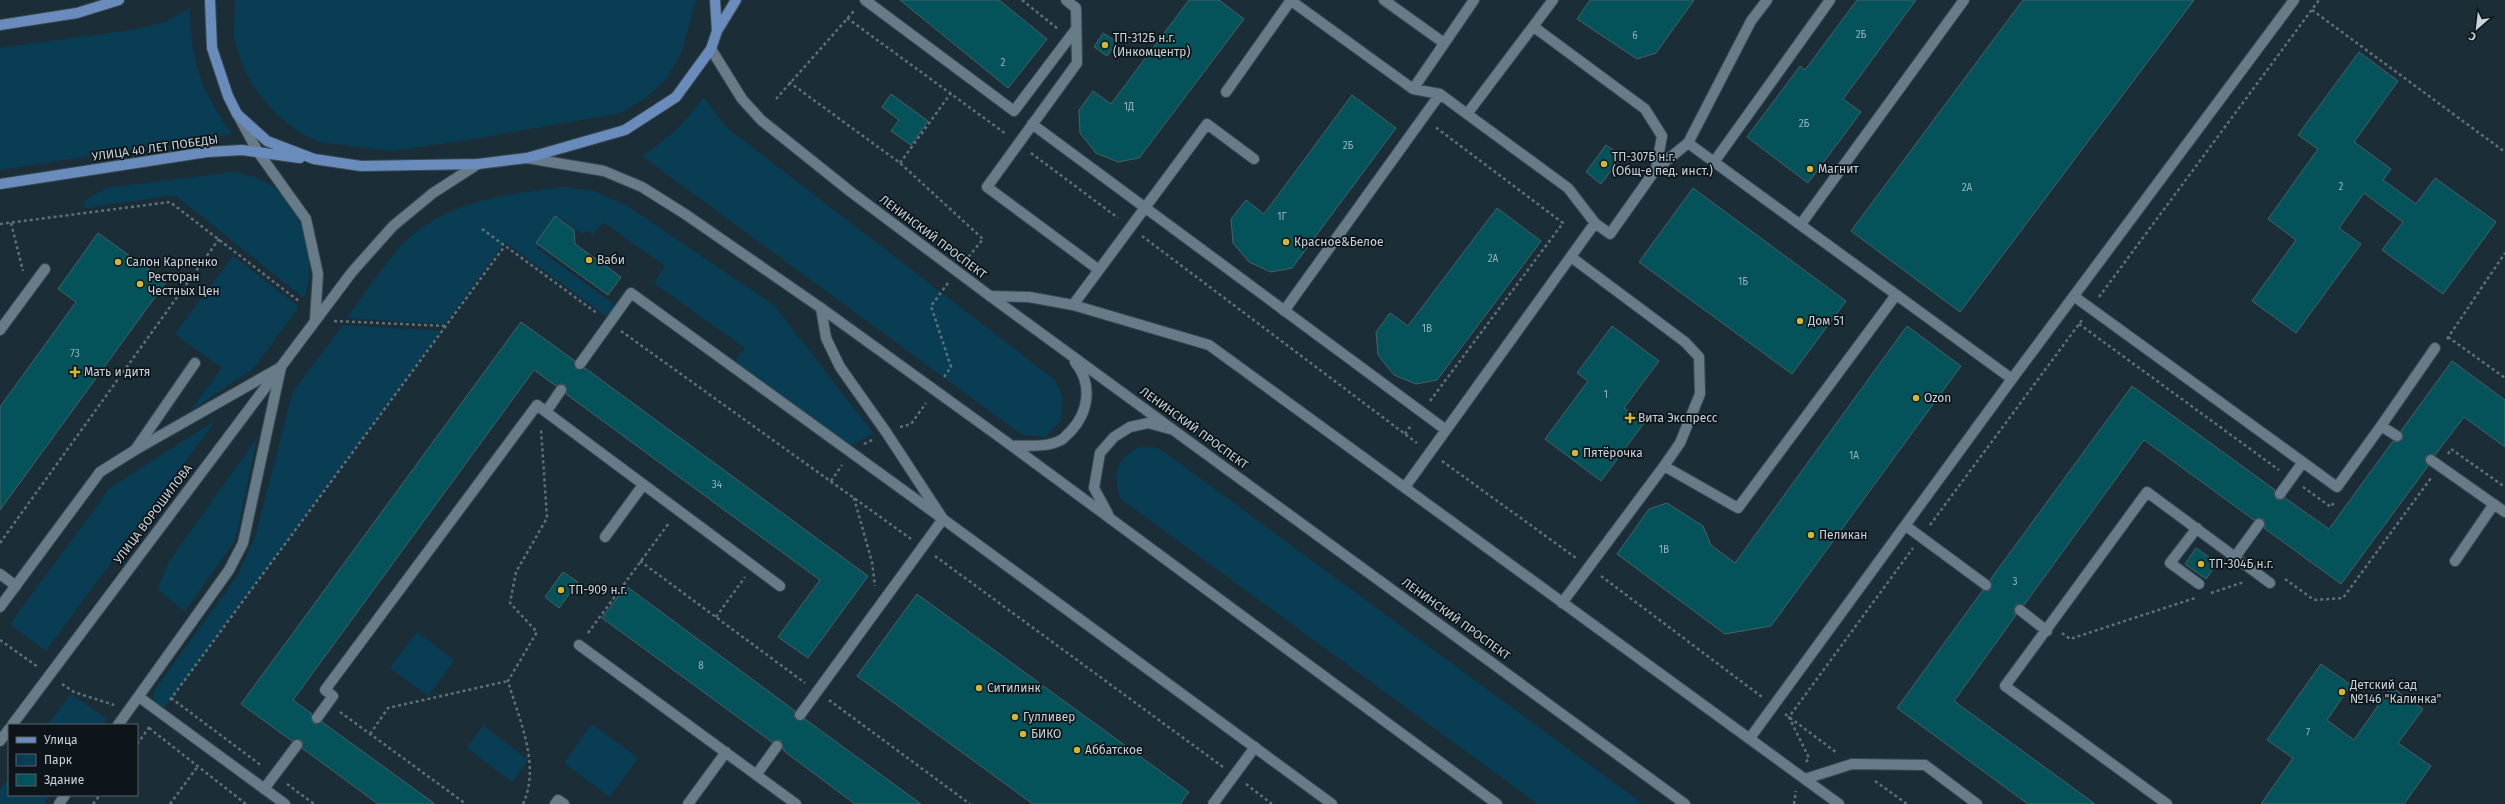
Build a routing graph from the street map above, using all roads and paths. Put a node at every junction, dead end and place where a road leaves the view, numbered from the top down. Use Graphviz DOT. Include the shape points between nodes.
graph roads {
  1 [pos="119,0"];
  2 [pos="210,0"];
  3 [pos="715,0"];
  4 [pos="736,0"];
  5 [pos="865,0"];
  6 [pos="1022,0"];
  7 [pos="1066,0"];
  8 [pos="1291,0"];
  9 [pos="1384,0"];
  10 [pos="1474,0"];
  11 [pos="1553,0"];
  12 [pos="1767,0"];
  13 [pos="1830,0"];
  14 [pos="1964,0"];
  15 [pos="2294,0"];
  16 [pos="2319,0"];
  17 [pos="2311,3"];
  18 [pos="2315,6"];
  19 [pos="2312,10"];
  20 [pos="0,25"];
  21 [pos="1534,27"];
  22 [pos="1076,29"];
  23 [pos="717,31"];
  24 [pos="1061,31"];
  25 [pos="1444,43"];
  26 [pos="711,49"];
  27 [pos="789,82"];
  28 [pos="1414,89"];
  29 [pos="1226,92"];
  30 [pos="951,93"];
  31 [pos="1440,94"];
  32 [pos="776,99"];
  33 [pos="1004,103"];
  34 [pos="237,114"];
  35 [pos="1467,114"];
  36 [pos="1423,117"];
  37 [pos="989,121"];
  38 [pos="1032,124"];
  39 [pos="1018,143"];
  40 [pos="1688,144"];
  41 [pos="258,152"];
  42 [pos="2505,152"];
  43 [pos="527,158"];
  44 [pos="314,159"];
  45 [pos="1254,159"];
  46 [pos="1714,162"];
  47 [pos="900,163"];
  48 [pos="478,164"];
  49 [pos="1656,169"];
  50 [pos="0,184"];
  51 [pos="1145,208"];
  52 [pos="11,223"];
  53 [pos="1596,223"];
  54 [pos="0,224"];
  55 [pos="1801,224"];
  56 [pos="1131,228"];
  57 [pos="482,229"];
  58 [pos="219,239"];
  59 [pos="504,247"];
  60 [pos="1571,257"];
  61 [pos="45,269"];
  62 [pos="1099,270"];
  63 [pos="957,271"];
  64 [pos="19,276"];
  65 [pos="1896,295"];
  66 [pos="990,296"];
  67 [pos="2075,297"];
  68 [pos="1074,305"];
  69 [pos="821,308"];
  70 [pos="2090,309"];
  71 [pos="1284,310"];
  72 [pos="315,320"];
  73 [pos="610,323"];
  74 [pos="2079,324"];
  75 [pos="446,326"];
  76 [pos="0,330"];
  77 [pos="2448,337"];
  78 [pos="2435,348"];
  79 [pos="1068,353"];
  80 [pos="195,363"];
  81 [pos="580,364"];
  82 [pos="281,366"];
  83 [pos="2505,378"];
  84 [pos="2012,379"];
  85 [pos="561,390"];
  86 [pos="935,390"];
  87 [pos="548,413"];
  88 [pos="1421,413"];
  89 [pos="2381,426"];
  90 [pos="1176,430"];
  91 [pos="1446,430"];
  92 [pos="886,432"];
  93 [pos="1405,434"];
  94 [pos="2397,436"];
  95 [pos="1012,446"];
  96 [pos="135,450"];
  97 [pos="851,452"];
  98 [pos="1430,452"];
  99 [pos="2303,462"];
  100 [pos="2435,463"];
  101 [pos="1664,466"];
  102 [pos="2291,478"];
  103 [pos="831,481"];
  104 [pos="643,485"];
  105 [pos="1405,487"];
  106 [pos="2505,487"];
  107 [pos="2280,494"];
  108 [pos="853,497"];
  109 [pos="2494,504"];
  110 [pos="678,511"];
  111 [pos="2505,512"];
  112 [pos="1109,516"];
  113 [pos="943,519"];
  114 [pos="2259,524"];
  115 [pos="1906,526"];
  116 [pos="2197,528"];
  117 [pos="605,537"];
  118 [pos="1921,537"];
  119 [pos="0,543"];
  120 [pos="922,546"];
  121 [pos="2235,557"];
  122 [pos="2455,561"];
  123 [pos="753,566"];
  124 [pos="1589,567"];
  125 [pos="0,574"];
  126 [pos="2262,576"];
  127 [pos="2270,583"];
  128 [pos="2199,584"];
  129 [pos="1986,585"];
  130 [pos="16,586"];
  131 [pos="780,586"];
  132 [pos="2210,593"];
  133 [pos="2203,596"];
  134 [pos="1562,603"];
  135 [pos="0,607"];
  136 [pos="878,608"];
  137 [pos="2020,610"];
  138 [pos="716,617"];
  139 [pos="2049,628"];
  140 [pos="582,641"];
  141 [pos="508,681"];
  142 [pos="139,697"];
  143 [pos="171,698"];
  144 [pos="328,703"];
  145 [pos="1774,706"];
  146 [pos="160,713"];
  147 [pos="800,715"];
  148 [pos="1789,717"];
  149 [pos="317,718"];
  150 [pos="13,724"];
  151 [pos="119,724"];
  152 [pos="149,728"];
  153 [pos="8,730"];
  154 [pos="370,734"];
  155 [pos="1750,738"];
  156 [pos="0,741"];
  157 [pos="138,743"];
  158 [pos="297,745"];
  159 [pos="777,746"];
  160 [pos="1255,747"];
  161 [pos="726,752"];
  162 [pos="1852,764"];
  163 [pos="198,766"];
  164 [pos="275,775"];
  165 [pos="756,775"];
  166 [pos="1234,776"];
  167 [pos="1805,778"];
  168 [pos="264,789"];
  169 [pos="99,796"];
  170 [pos="93,804"];
  171 [pos="170,804"];
  172 [pos="246,804"];
  173 [pos="285,804"];
  174 [pos="314,804"];
  175 [pos="466,804"];
  176 [pos="523,804"];
  177 [pos="555,804"];
  178 [pos="564,804"];
  179 [pos="688,804"];
  180 [pos="796,804"];
  181 [pos="1213,804"];
  182 [pos="1272,804"];
  183 [pos="1332,804"];
  184 [pos="1497,804"];
  185 [pos="1685,804"];
  186 [pos="1839,804"];
  187 [pos="1907,804"];
  188 [pos="1977,804"];
  189 [pos="2167,804"];
  1 -- 20 [label="main road" via="77,13"];
  2 -- 34 [label="main road" via="212,48 228,96"];
  3 -- 23 [label="main road"];
  4 -- 23 [label="main road"];
  5 -- 33 [label="main road"];
  6 -- 24 [label="path"];
  7 -- 22 [label="main road" via="1076,8"];
  8 -- 28 [label="main road"];
  8 -- 29 [label="main road"];
  9 -- 25 [label="main road"];
  10 -- 25 [label="main road"];
  11 -- 21 [label="main road"];
  12 -- 40 [label="main road" via="1751,21"];
  13 -- 46 [label="main road"];
  14 -- 55 [label="main road"];
  15 -- 67 [label="main road"];
  16 -- 18 [label="path"];
  17 -- 18 [label="path"];
  18 -- 19 [label="path"];
  19 -- 42 [label="path"];
  19 -- 70 [label="path"];
  21 -- 35 [label="main road"];
  21 -- 49 [label="main road" via="1645,110 1662,136"];
  22 -- 33 [label="main road" via="1014,111"];
  22 -- 38 [label="main road" via="1077,63"];
  23 -- 26 [label="main road"];
  25 -- 28 [label="main road"];
  26 -- 43 [label="main road" via="676,97 625,130"];
  26 -- 63 [label="main road, ЛЕНИНСКИЙ ПРОСПЕКТ" via="742,99 761,120 851,192"];
  27 -- 30 [label="path" via="847,18"];
  27 -- 32 [label="path"];
  27 -- 47 [label="path"];
  28 -- 31 [label="main road"];
  30 -- 37 [label="path"];
  30 -- 47 [label="path"];
  31 -- 35 [label="main road"];
  31 -- 36 [label="main road"];
  33 -- 37 [label="path"];
  34 -- 41 [label="main road"];
  34 -- 44 [label="main road" via="267,141"];
  35 -- 53 [label="main road" via="1568,188"];
  36 -- 71 [label="main road"];
  36 -- 88 [label="path" via="1563,223"];
  37 -- 39 [label="path"];
  38 -- 39 [label="main road"];
  38 -- 51 [label="main road"];
  39 -- 56 [label="path"];
  39 -- 62 [label="main road" via="987,187"];
  40 -- 46 [label="main road"];
  40 -- 49 [label="main road"];
  41 -- 44 [label="main road, УЛИЦА 40 ЛЕТ ПОБЕДЫ"];
  41 -- 50 [label="main road, УЛИЦА 40 ЛЕТ ПОБЕДЫ" via="207,152"];
  41 -- 72 [label="main road" via="306,220 318,274"];
  43 -- 48 [label="main road"];
  43 -- 69 [label="main road" via="604,172 642,187"];
  44 -- 48 [label="main road" via="361,166"];
  45 -- 51 [label="main road" via="1207,124"];
  46 -- 55 [label="main road"];
  47 -- 63 [label="path" via="983,240"];
  48 -- 72 [label="main road, УЛИЦА ВОРОШИЛОВА" via="433,192 393,226 352,272"];
  49 -- 53 [label="main road" via="1610,234"];
  51 -- 56 [label="main road"];
  51 -- 71 [label="main road"];
  52 -- 54 [label="path"];
  52 -- 58 [label="path" via="170,202"];
  52 -- 64 [label="path" via="23,270"];
  53 -- 60 [label="main road"];
  55 -- 65 [label="main road"];
  56 -- 62 [label="main road"];
  56 -- 93 [label="path"];
  57 -- 59 [label="path"];
  58 -- 72 [label="path" via="301,303"];
  58 -- 119 [label="path"];
  59 -- 73 [label="path"];
  59 -- 75 [label="path"];
  60 -- 91 [label="main road"];
  60 -- 101 [label="main road" via="1685,342 1699,357 1700,394 1680,443"];
  61 -- 76 [label="main road"];
  62 -- 68 [label="main road"];
  63 -- 66 [label="main road, ЛЕНИНСКИЙ ПРОСПЕКТ"];
  63 -- 86 [label="path" via="931,306 951,367"];
  65 -- 84 [label="main road"];
  65 -- 101 [label="main road" via="1738,508"];
  66 -- 68 [label="main road" via="1030,297"];
  66 -- 79 [label="main road, ЛЕНИНСКИЙ ПРОСПЕКТ"];
  67 -- 70 [label="main road"];
  67 -- 84 [label="main road"];
  68 -- 105 [label="main road" via="1209,344"];
  69 -- 86 [label="main road"];
  69 -- 92 [label="main road" via="826,338 840,367"];
  70 -- 74 [label="path"];
  70 -- 99 [label="main road"];
  71 -- 88 [label="main road"];
  72 -- 75 [label="path"];
  72 -- 82 [label="main road, УЛИЦА ВОРОШИЛОВА"];
  73 -- 81 [label="main road"];
  73 -- 97 [label="main road" via="631,294"];
  73 -- 103 [label="path"];
  74 -- 102 [label="path"];
  74 -- 118 [label="path"];
  75 -- 143 [label="path"];
  77 -- 83 [label="path"];
  78 -- 89 [label="main road"];
  79 -- 90 [label="main road, ЛЕНИНСКИЙ ПРОСПЕКТ"];
  79 -- 95 [label="main road" via="1083,372 1086,388 1087,404 1078,422 1062,440 1040,445"];
  80 -- 96 [label="main road"];
  82 -- 96 [label="main road"];
  82 -- 142 [label="main road" via="243,543 229,570"];
  82 -- 150 [label="main road, УЛИЦА ВОРОШИЛОВА"];
  84 -- 115 [label="main road"];
  85 -- 87 [label="main road"];
  86 -- 92 [label="path" via="911,424"];
  86 -- 95 [label="main road"];
  87 -- 104 [label="main road"];
  87 -- 141 [label="path" via="540,430 547,518 516,572 510,603 537,632"];
  87 -- 144 [label="main road" via="537,404 325,690 333,696"];
  88 -- 91 [label="main road"];
  88 -- 93 [label="path"];
  89 -- 94 [label="main road"];
  89 -- 99 [label="main road" via="2337,487"];
  90 -- 112 [label="main road" via="1148,423 1130,427 1114,437 1100,453 1094,488"];
  90 -- 185 [label="main road, ЛЕНИНСКИЙ ПРОСПЕКТ"];
  91 -- 98 [label="main road"];
  92 -- 97 [label="path"];
  92 -- 113 [label="main road"];
  93 -- 98 [label="path"];
  95 -- 112 [label="main road"];
  96 -- 130 [label="main road" via="100,472"];
  97 -- 103 [label="path"];
  97 -- 113 [label="main road"];
  98 -- 105 [label="main road"];
  98 -- 124 [label="path"];
  99 -- 102 [label="main road"];
  100 -- 106 [label="path" via="2451,449"];
  100 -- 109 [label="main road"];
  100 -- 126 [label="path" via="2343,598 2314,600 2275,572"];
  101 -- 124 [label="main road"];
  102 -- 107 [label="main road"];
  103 -- 108 [label="path"];
  104 -- 110 [label="main road"];
  104 -- 117 [label="main road"];
  105 -- 134 [label="main road"];
  108 -- 120 [label="path"];
  108 -- 136 [label="path" via="872,562"];
  109 -- 111 [label="main road"];
  109 -- 122 [label="main road"];
  110 -- 123 [label="main road"];
  110 -- 140 [label="path"];
  112 -- 184 [label="main road"];
  113 -- 120 [label="main road"];
  113 -- 160 [label="main road"];
  114 -- 121 [label="main road"];
  115 -- 118 [label="main road"];
  115 -- 145 [label="main road"];
  116 -- 121 [label="main road"];
  116 -- 128 [label="main road" via="2170,563"];
  116 -- 139 [label="main road" via="2147,492"];
  118 -- 129 [label="main road"];
  118 -- 148 [label="path"];
  120 -- 136 [label="main road"];
  120 -- 166 [label="path"];
  121 -- 126 [label="main road"];
  123 -- 131 [label="main road"];
  123 -- 138 [label="path"];
  124 -- 134 [label="main road"];
  124 -- 145 [label="path"];
  125 -- 130 [label="main road"];
  126 -- 127 [label="main road"];
  126 -- 132 [label="path"];
  130 -- 135 [label="main road"];
  133 -- 139 [label="path" via="2070,639"];
  134 -- 155 [label="main road"];
  136 -- 147 [label="main road"];
  137 -- 139 [label="main road"];
  139 -- 189 [label="main road" via="2005,686"];
  140 -- 161 [label="main road"];
  141 -- 154 [label="path" via="388,708"];
  141 -- 176 [label="path" via="529,751 530,789"];
  142 -- 146 [label="main road"];
  142 -- 151 [label="main road"];
  143 -- 146 [label="path"];
  143 -- 164 [label="path"];
  144 -- 149 [label="main road"];
  144 -- 154 [label="path"];
  145 -- 148 [label="path"];
  145 -- 155 [label="main road"];
  146 -- 152 [label="path"];
  146 -- 168 [label="main road"];
  148 -- 162 [label="path"];
  152 -- 157 [label="path"];
  152 -- 163 [label="path"];
  153 -- 156 [label="main road"];
  154 -- 175 [label="path"];
  155 -- 167 [label="main road"];
  158 -- 164 [label="main road"];
  159 -- 165 [label="main road"];
  160 -- 166 [label="main road"];
  160 -- 183 [label="main road"];
  161 -- 165 [label="main road"];
  161 -- 179 [label="main road"];
  162 -- 167 [label="main road"];
  162 -- 187 [label="path"];
  162 -- 188 [label="main road" via="1925,765"];
  163 -- 171 [label="path"];
  163 -- 172 [label="path"];
  164 -- 168 [label="main road"];
  164 -- 174 [label="path"];
  165 -- 180 [label="main road"];
  166 -- 181 [label="main road"];
  166 -- 182 [label="path"];
  167 -- 186 [label="main road"];
  168 -- 173 [label="main road"];
  169 -- 170 [label="path"];
  177 -- 178 [label="main road" via="558,800"];
}
